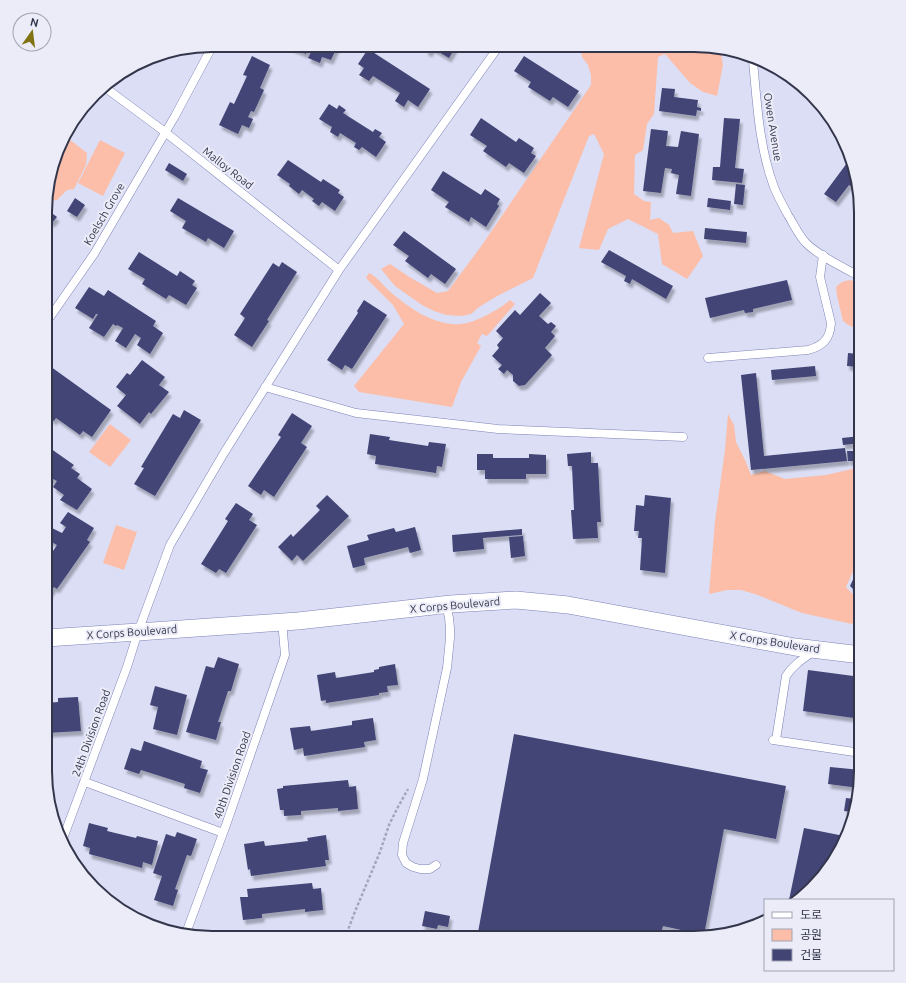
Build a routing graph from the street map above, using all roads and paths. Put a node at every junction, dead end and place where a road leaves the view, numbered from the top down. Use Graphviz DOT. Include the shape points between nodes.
graph roads {
  1 [pos="208,52"];
  2 [pos="494,52"];
  3 [pos="753,64"];
  4 [pos="109,90"];
  5 [pos="165,132"];
  6 [pos="823,255"];
  7 [pos="339,270"];
  8 [pos="854,273"];
  9 [pos="52,314"];
  10 [pos="708,358"];
  11 [pos="265,388"];
  12 [pos="683,437"];
  13 [pos="446,604"];
  14 [pos="282,621"];
  15 [pos="138,632"];
  16 [pos="52,638"];
  17 [pos="816,649"];
  18 [pos="854,654"];
  19 [pos="854,752"];
  20 [pos="424,773"];
  21 [pos="85,782"];
  22 [pos="223,833"];
  23 [pos="65,834"];
  24 [pos="436,865"];
  25 [pos="187,929"];
  26 [pos="348,931"];
  1 -- 5 [label="lane, Koelsch Grove"];
  2 -- 7 [label="lane, 24th Division Road"];
  3 -- 6 [label="lane, Owen Avenue" via="761,139 774,188 806,243"];
  4 -- 5 [label="lane, Malloy Road"];
  5 -- 7 [label="lane, Malloy Road"];
  5 -- 9 [label="lane, Koelsch Grove" via="94,254"];
  6 -- 8 [label="lane, Owen Avenue"];
  6 -- 10 [label="lane" via="820,277 831,324 825,342 808,350"];
  7 -- 11 [label="lane, 24th Division Road"];
  11 -- 12 [label="lane" via="356,413 498,429"];
  11 -- 15 [label="lane, 24th Division Road" via="170,545"];
  13 -- 14 [label="street, X Corps Boulevard"];
  13 -- 17 [label="street, X Corps Boulevard" via="516,600 568,606"];
  13 -- 20 [label="lane" via="450,628 448,655"];
  14 -- 15 [label="street, X Corps Boulevard"];
  14 -- 22 [label="lane, 40th Division Road" via="285,655"];
  15 -- 16 [label="street, X Corps Boulevard"];
  15 -- 21 [label="lane, 24th Division Road"];
  17 -- 18 [label="street, X Corps Boulevard"];
  17 -- 19 [label="lane" via="797,663 786,676 774,740"];
  20 -- 24 [label="lane" via="403,843 402,855 406,863 413,867 430,869"];
  20 -- 26 [label="path" via="406,791 389,825"];
  21 -- 22 [label="lane"];
  21 -- 23 [label="lane, 24th Division Road"];
  22 -- 25 [label="lane, 40th Division Road"];
}
